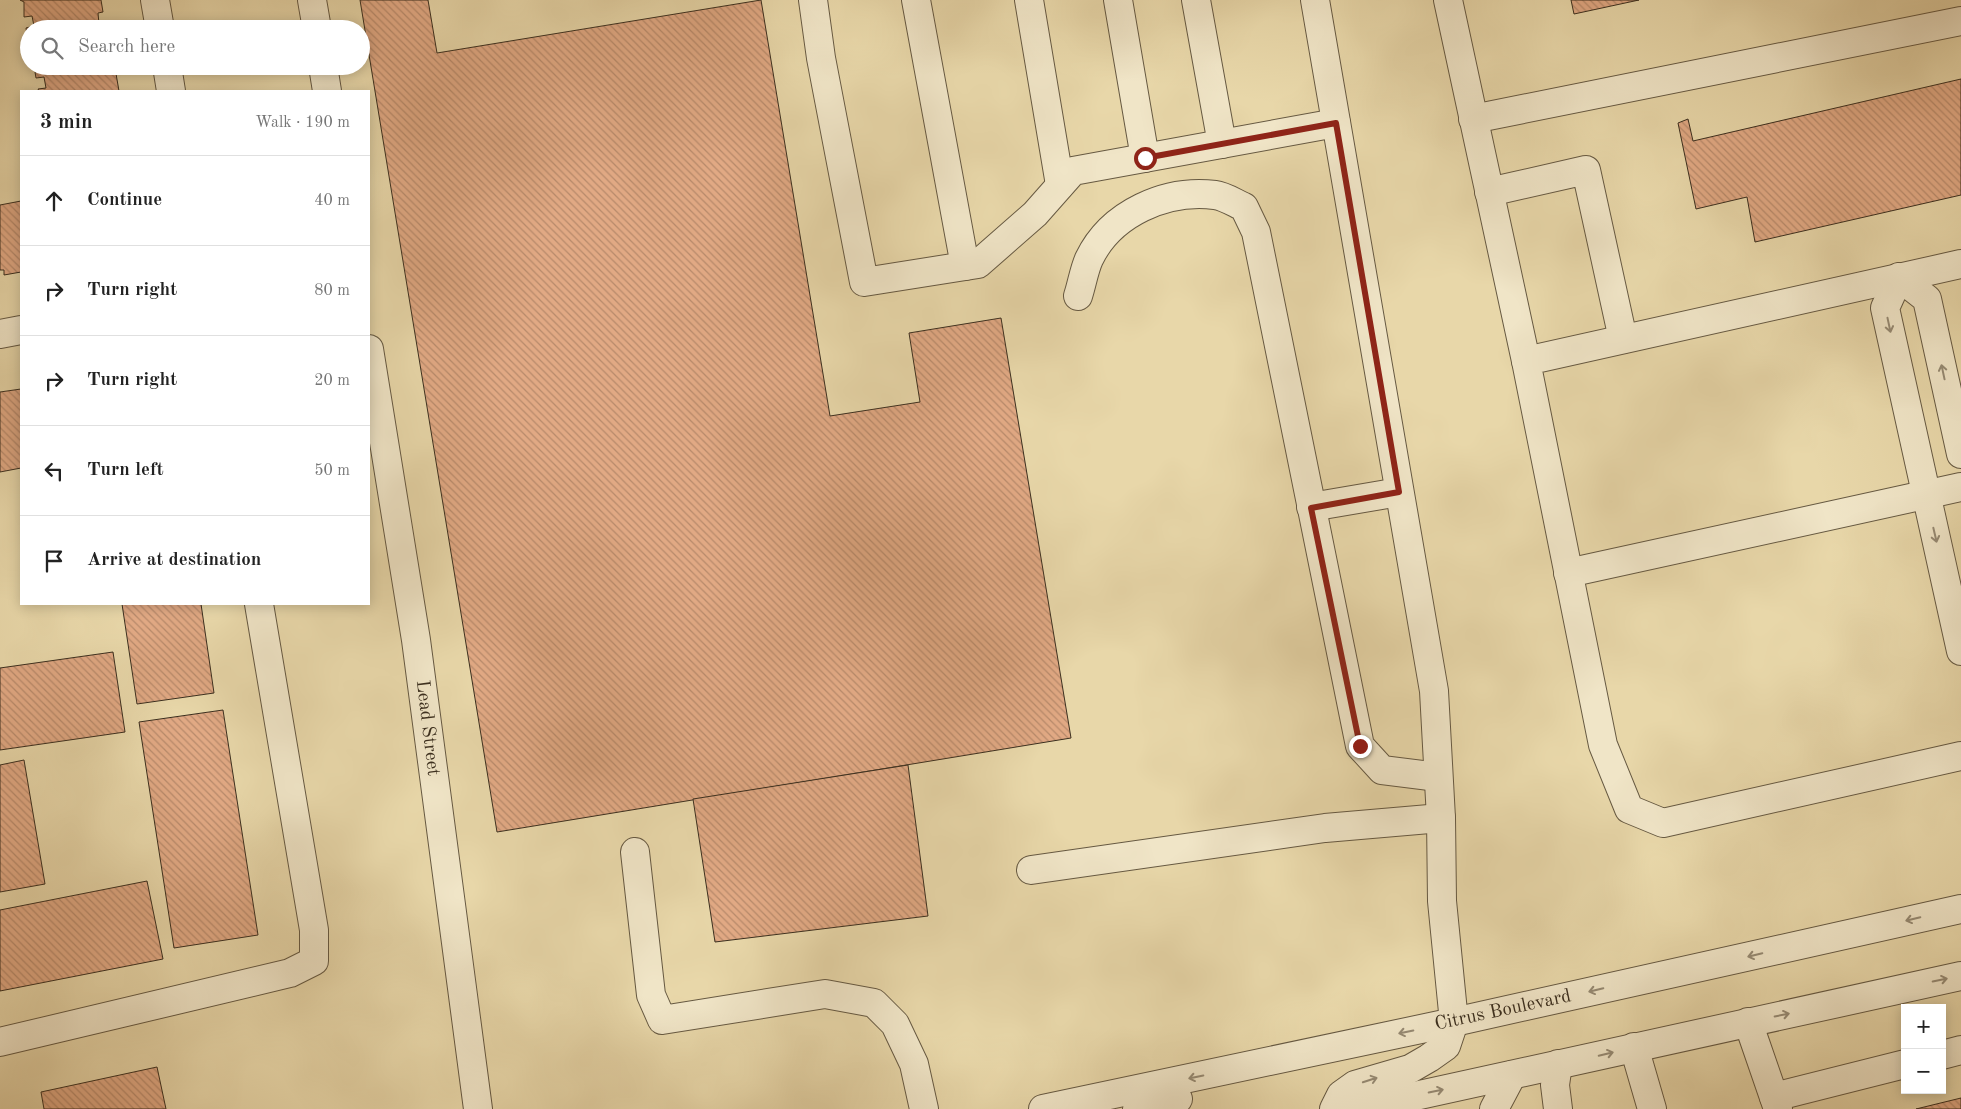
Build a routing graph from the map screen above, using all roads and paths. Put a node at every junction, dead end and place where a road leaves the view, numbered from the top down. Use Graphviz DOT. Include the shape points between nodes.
graph roads {
  1 [pos="155,0"];
  2 [pos="312,0"];
  3 [pos="813,0"];
  4 [pos="916,0"];
  5 [pos="1029,0"];
  6 [pos="1118,0"];
  7 [pos="1196,0"];
  8 [pos="1315,0"];
  9 [pos="1448,0"];
  10 [pos="158,20"];
  11 [pos="315,20"];
  12 [pos="1961,21"];
  13 [pos="169,75"];
  14 [pos="324,75"];
  15 [pos="172,90"];
  16 [pos="327,90"];
  17 [pos="1473,119"];
  18 [pos="1336,123"];
  19 [pos="1222,144"];
  20 [pos="1145,158"];
  21 [pos="1060,185"];
  22 [pos="1489,192"];
  23 [pos="1961,264"];
  24 [pos="965,266"];
  25 [pos="1899,277"];
  26 [pos="1078,296"];
  27 [pos="20,330"];
  28 [pos="0,334"];
  29 [pos="1623,339"];
  30 [pos="370,355"];
  31 [pos="1526,361"];
  32 [pos="1961,454"];
  33 [pos="1961,487"];
  34 [pos="1399,492"];
  35 [pos="1926,496"];
  36 [pos="1311,508"];
  37 [pos="1568,573"];
  38 [pos="259,605"];
  39 [pos="1961,651"];
  40 [pos="1961,756"];
  41 [pos="1438,777"];
  42 [pos="1441,818"];
  43 [pos="635,852"];
  44 [pos="1031,870"];
  45 [pos="1961,909"];
  46 [pos="1961,976"];
  47 [pos="1454,1022"];
  48 [pos="1748,1022"];
  49 [pos="0,1042"];
  50 [pos="1634,1047"];
  51 [pos="1961,1050"];
  52 [pos="1946,1054"];
  53 [pos="1272,1061"];
  54 [pos="1558,1064"];
  55 [pos="1901,1065"];
  56 [pos="1512,1074"];
  57 [pos="1776,1103"];
  58 [pos="1368,1108"];
  59 [pos="478,1109"];
  60 [pos="924,1109"];
  61 [pos="1043,1109"];
  62 [pos="1137,1109"];
  63 [pos="1334,1109"];
  64 [pos="1494,1109"];
  65 [pos="1558,1109"];
  66 [pos="1652,1109"];
  1 -- 10 [label="street"];
  2 -- 11 [label="street"];
  3 -- 24 [label="street" via="864,282"];
  4 -- 24 [label="street"];
  5 -- 21 [label="street"];
  6 -- 20 [label="street"];
  7 -- 19 [label="street"];
  8 -- 18 [label="street"];
  9 -- 17 [label="street"];
  12 -- 17 [label="street"];
  13 -- 15 [label="street"];
  14 -- 16 [label="street"];
  17 -- 22 [label="street"];
  18 -- 19 [label="street"];
  18 -- 34 [label="street"];
  19 -- 20 [label="street"];
  20 -- 21 [label="street" via="1074,171"];
  21 -- 24 [label="street" via="1035,214 978,264"];
  22 -- 29 [label="street" via="1586,170"];
  22 -- 31 [label="street"];
  23 -- 25 [label="street"];
  25 -- 29 [label="street"];
  32 -- 25 [label="street, one-way" via="1927,299"];
  25 -- 35 [label="street, one-way" via="1885,308"];
  26 -- 36 [label="street" via="1090,259 1114,224 1151,203 1175,195 1217,195 1244,207 1256,232"];
  27 -- 28 [label="street"];
  29 -- 31 [label="street"];
  30 -- 59 [label="street, Lead Street" via="416,640"];
  31 -- 37 [label="street"];
  33 -- 35 [label="street"];
  34 -- 36 [label="street"];
  34 -- 41 [label="street" via="1434,691"];
  35 -- 37 [label="street"];
  35 -- 39 [label="street, one-way"];
  36 -- 41 [label="street" via="1360,746 1382,770"];
  37 -- 40 [label="street" via="1603,746 1629,809 1663,823"];
  38 -- 49 [label="street" via="314,930 314,961 290,973"];
  41 -- 42 [label="street"];
  42 -- 44 [label="street" via="1325,828"];
  42 -- 47 [label="street" via="1442,901"];
  43 -- 60 [label="street" via="651,995 662,1020 825,994 874,1002 895,1024 914,1064"];
  45 -- 47 [label="street, Citrus Boulevard, one-way"];
  48 -- 46 [label="street, one-way"];
  47 -- 53 [label="street, Citrus Boulevard, one-way"];
  63 -- 47 [label="street, one-way" via="1341,1095 1355,1085 1410,1069 1435,1054 1446,1046"];
  48 -- 50 [label="street"];
  48 -- 57 [label="street"];
  54 -- 50 [label="street, one-way"];
  50 -- 66 [label="street"];
  51 -- 52 [label="street"];
  53 -- 61 [label="street, Citrus Boulevard, one-way"];
  53 -- 62 [label="street" via="1253,1078 1235,1086"];
  54 -- 56 [label="street"];
  54 -- 65 [label="street" via="1555,1085"];
  55 -- 57 [label="street"];
  58 -- 56 [label="street, one-way"];
  56 -- 64 [label="street"];
}
